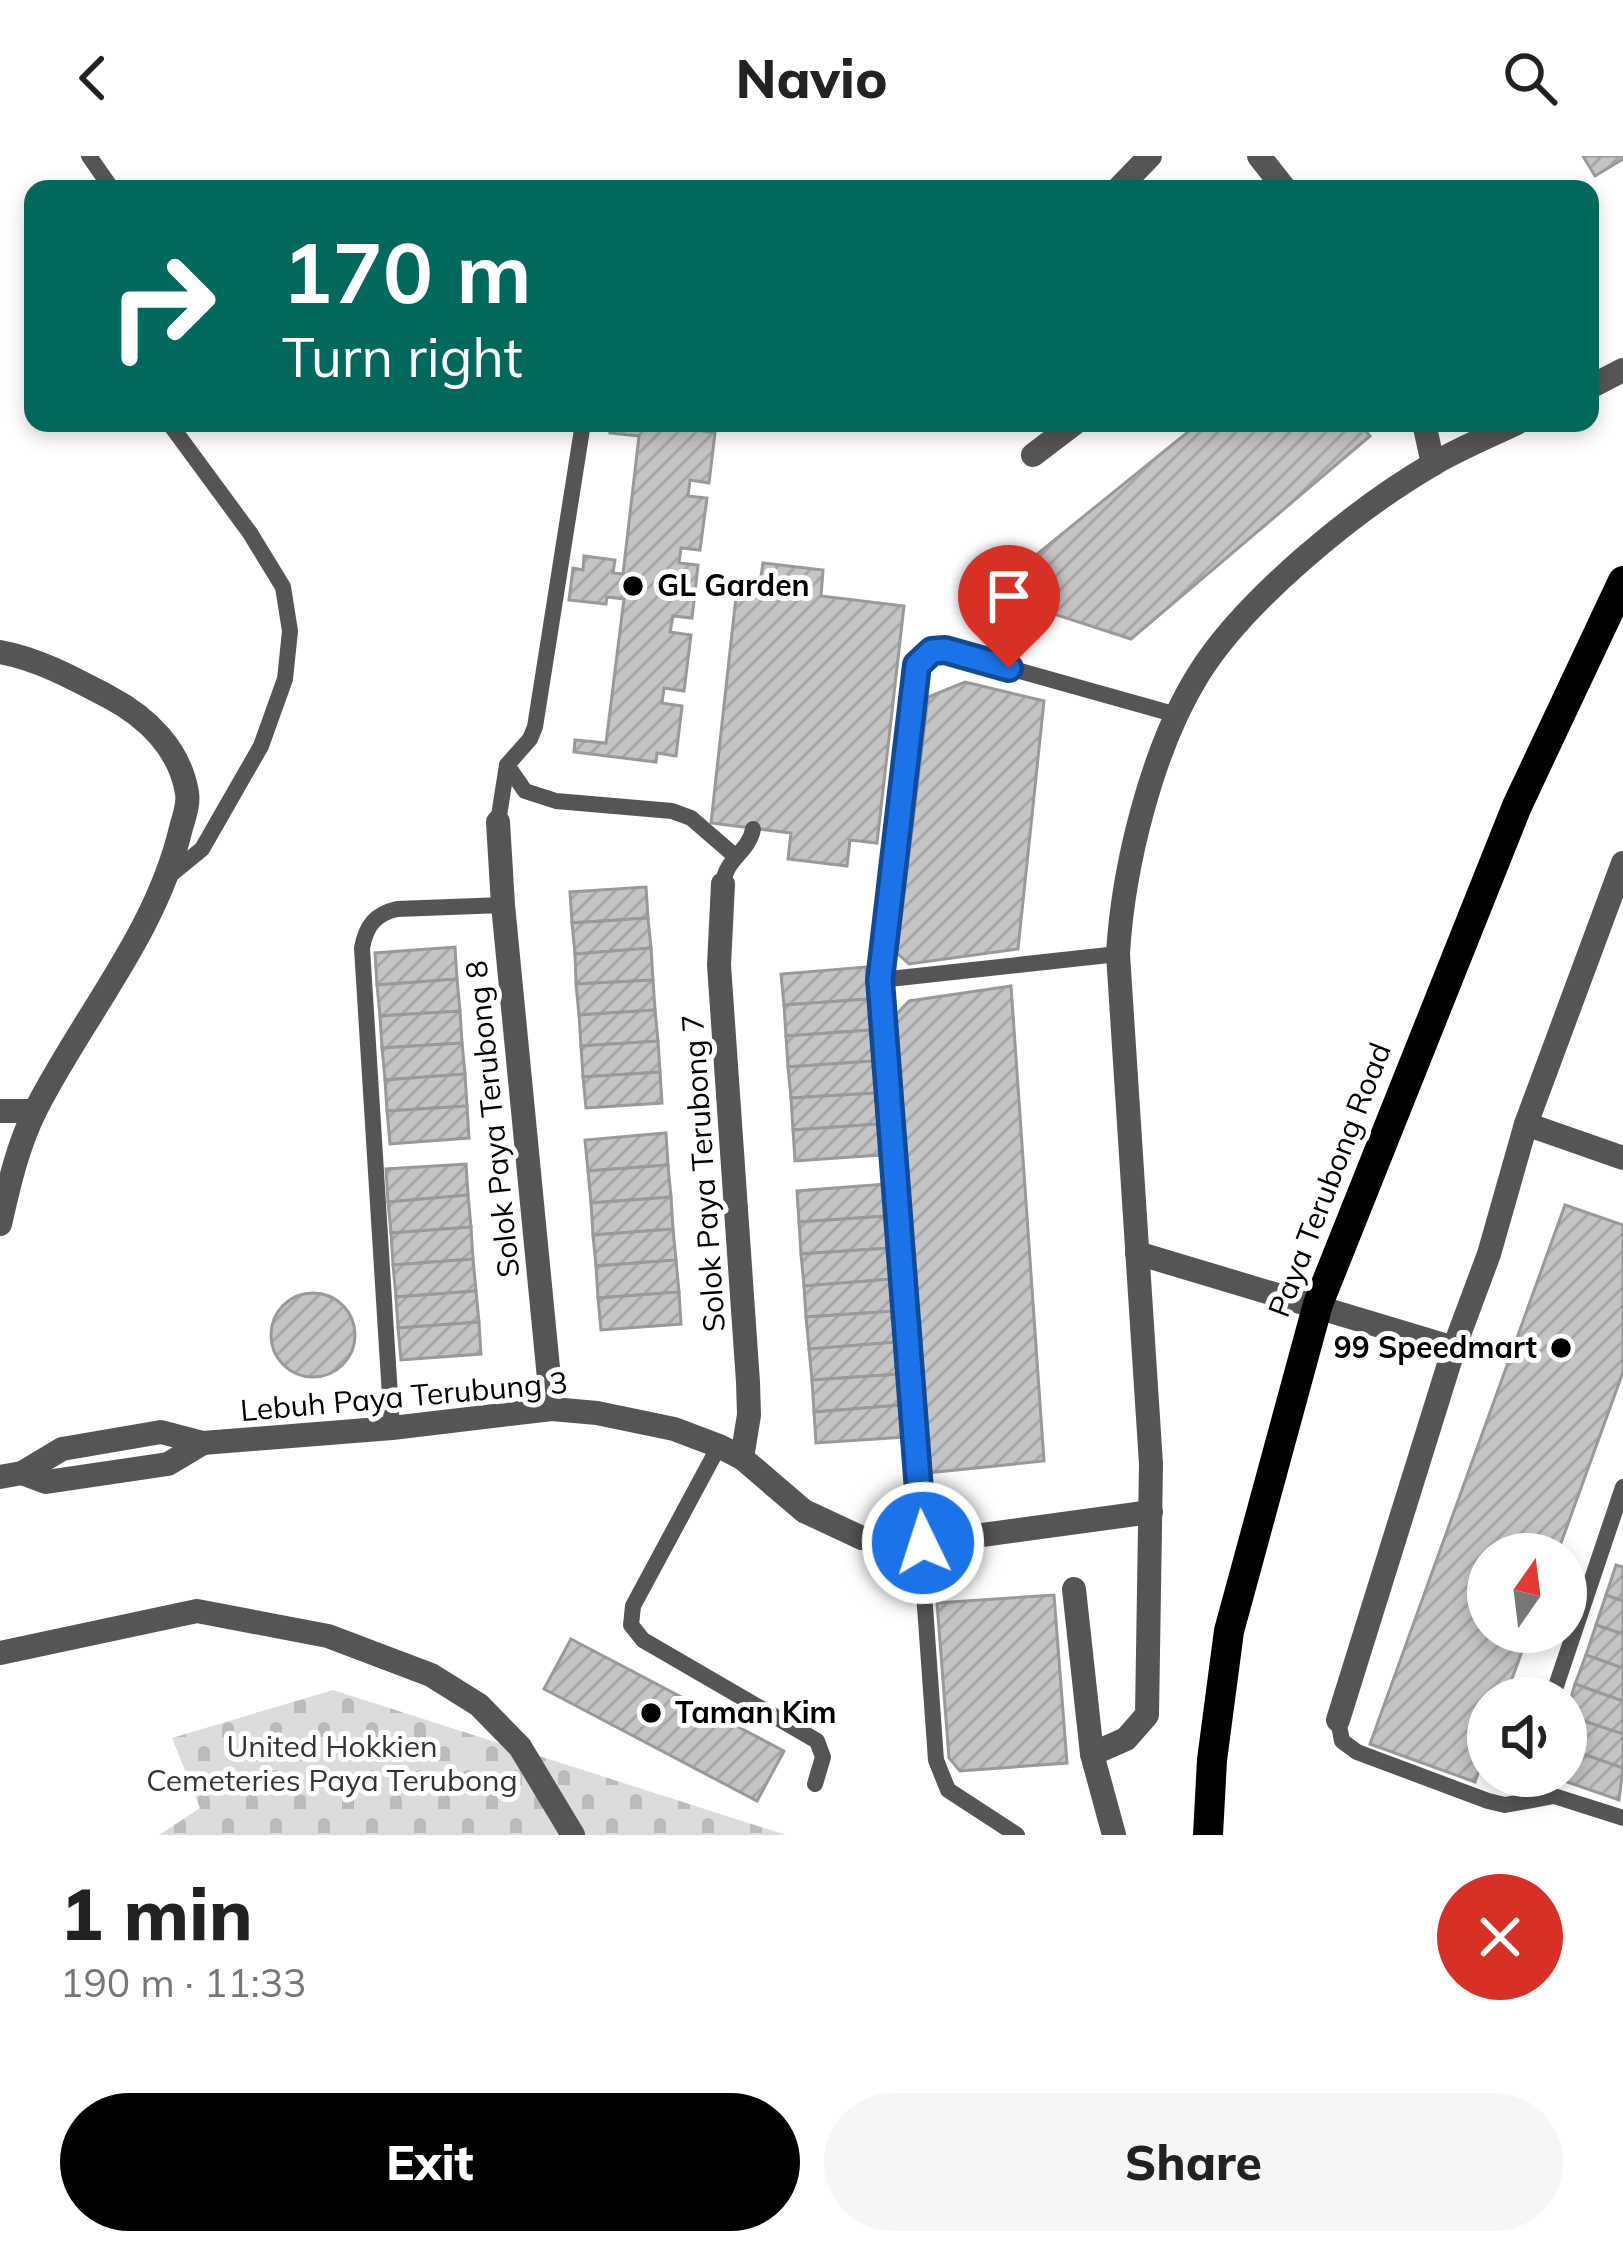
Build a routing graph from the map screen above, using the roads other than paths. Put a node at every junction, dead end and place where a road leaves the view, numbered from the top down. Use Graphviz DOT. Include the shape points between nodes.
graph roads {
  1 [pos="1150,156"];
  2 [pos="1259,156"];
  3 [pos="1127,180"];
  4 [pos="1278,180"];
  5 [pos="176,432"];
  6 [pos="582,432"];
  7 [pos="1064,432"];
  8 [pos="1426,432"];
  9 [pos="1498,432"];
  10 [pos="1033,455"];
  11 [pos="1433,464"];
  12 [pos="1623,581"];
  13 [pos="0,652"];
  14 [pos="1177,716"];
  15 [pos="507,765"];
  16 [pos="498,822"];
  17 [pos="753,829"];
  18 [pos="735,856"];
  19 [pos="1623,863"];
  20 [pos="169,876"];
  21 [pos="722,884"];
  22 [pos="503,905"];
  23 [pos="1118,953"];
  24 [pos="880,980"];
  25 [pos="0,1111"];
  26 [pos="35,1111"];
  27 [pos="1526,1124"];
  28 [pos="1623,1158"];
  29 [pos="0,1224"];
  30 [pos="1137,1253"];
  31 [pos="1318,1304"];
  32 [pos="1454,1348"];
  33 [pos="552,1409"];
  34 [pos="392,1429"];
  35 [pos="719,1446"];
  36 [pos="742,1458"];
  37 [pos="11,1475"];
  38 [pos="1623,1487"];
  39 [pos="1151,1512"];
  40 [pos="1619,1514"];
  41 [pos="923,1543"];
  42 [pos="1074,1589"];
  43 [pos="0,1653"];
  44 [pos="1560,1677"];
  45 [pos="1338,1720"];
  46 [pos="1092,1754"];
  47 [pos="814,1784"];
  48 [pos="1526,1799"];
  49 [pos="1623,1818"];
  50 [pos="574,1835"];
  51 [pos="1017,1835"];
  52 [pos="1114,1835"];
  53 [pos="1208,1835"];
  1 -- 3 [label="street"];
  2 -- 4 [label="street"];
  5 -- 20 [label="lane" via="283,587 290,631 285,679 261,746 202,849"];
  6 -- 15 [label="lane" via="535,727"];
  7 -- 10 [label="street"];
  8 -- 11 [label="street"];
  9 -- 11 [label="street"];
  11 -- 14 [label="street" via="1328,538 1231,630"];
  12 -- 31 [label="main road, Paya Terubong Road" via="1517,806"];
  13 -- 20 [label="street" via="69,676 158,732 179,762 188,798"];
  14 -- 23 [label="street" via="1138,831"];
  14 -- 24 [label="lane" via="945,650 922,656"];
  15 -- 16 [label="lane"];
  15 -- 18 [label="lane" via="525,791 556,801 691,818"];
  16 -- 22 [label="street, Solok Paya Terubong 8"];
  17 -- 18 [label="lane"];
  18 -- 21 [label="lane"];
  19 -- 27 [label="street"];
  20 -- 26 [label="street"];
  21 -- 36 [label="street, Solok Paya Terubong 7" via="719,964 748,1382"];
  22 -- 33 [label="street, Solok Paya Terubong 8"];
  22 -- 34 [label="lane" via="397,909 364,933"];
  23 -- 24 [label="lane"];
  23 -- 30 [label="street"];
  24 -- 41 [label="lane"];
  25 -- 26 [label="street"];
  26 -- 29 [label="street"];
  27 -- 28 [label="street"];
  27 -- 32 [label="street"];
  30 -- 31 [label="street"];
  30 -- 39 [label="street"];
  31 -- 32 [label="street"];
  31 -- 53 [label="main road, Paya Terubong Road" via="1229,1631"];
  32 -- 45 [label="street"];
  33 -- 34 [label="street, Lebuh Paya Terubung 3"];
  33 -- 35 [label="street, Lebuh Paya Terubung 3" via="654,1425"];
  34 -- 37 [label="street, Lebuh Paya Terubung 3" via="203,1443 168,1464 46,1482"];
  35 -- 36 [label="street, Lebuh Paya Terubung 3"];
  35 -- 47 [label="lane" via="633,1606 631,1625 643,1640 817,1741 823,1757"];
  36 -- 41 [label="street, Lebuh Paya Terubung 3" via="804,1511 862,1538"];
  38 -- 40 [label="lane"];
  39 -- 41 [label="street, Lebuh Paya Terubung 3"];
  39 -- 46 [label="street" via="1147,1715 1126,1739"];
  40 -- 44 [label="lane"];
  41 -- 51 [label="lane" via="940,1775 948,1790"];
  42 -- 46 [label="street"];
  43 -- 50 [label="street" via="197,1611 328,1636 430,1675 478,1705 520,1747"];
  45 -- 48 [label="lane" via="1342,1741 1357,1752 1488,1801"];
  46 -- 52 [label="street"];
  48 -- 49 [label="lane" via="1566,1798"];
}
